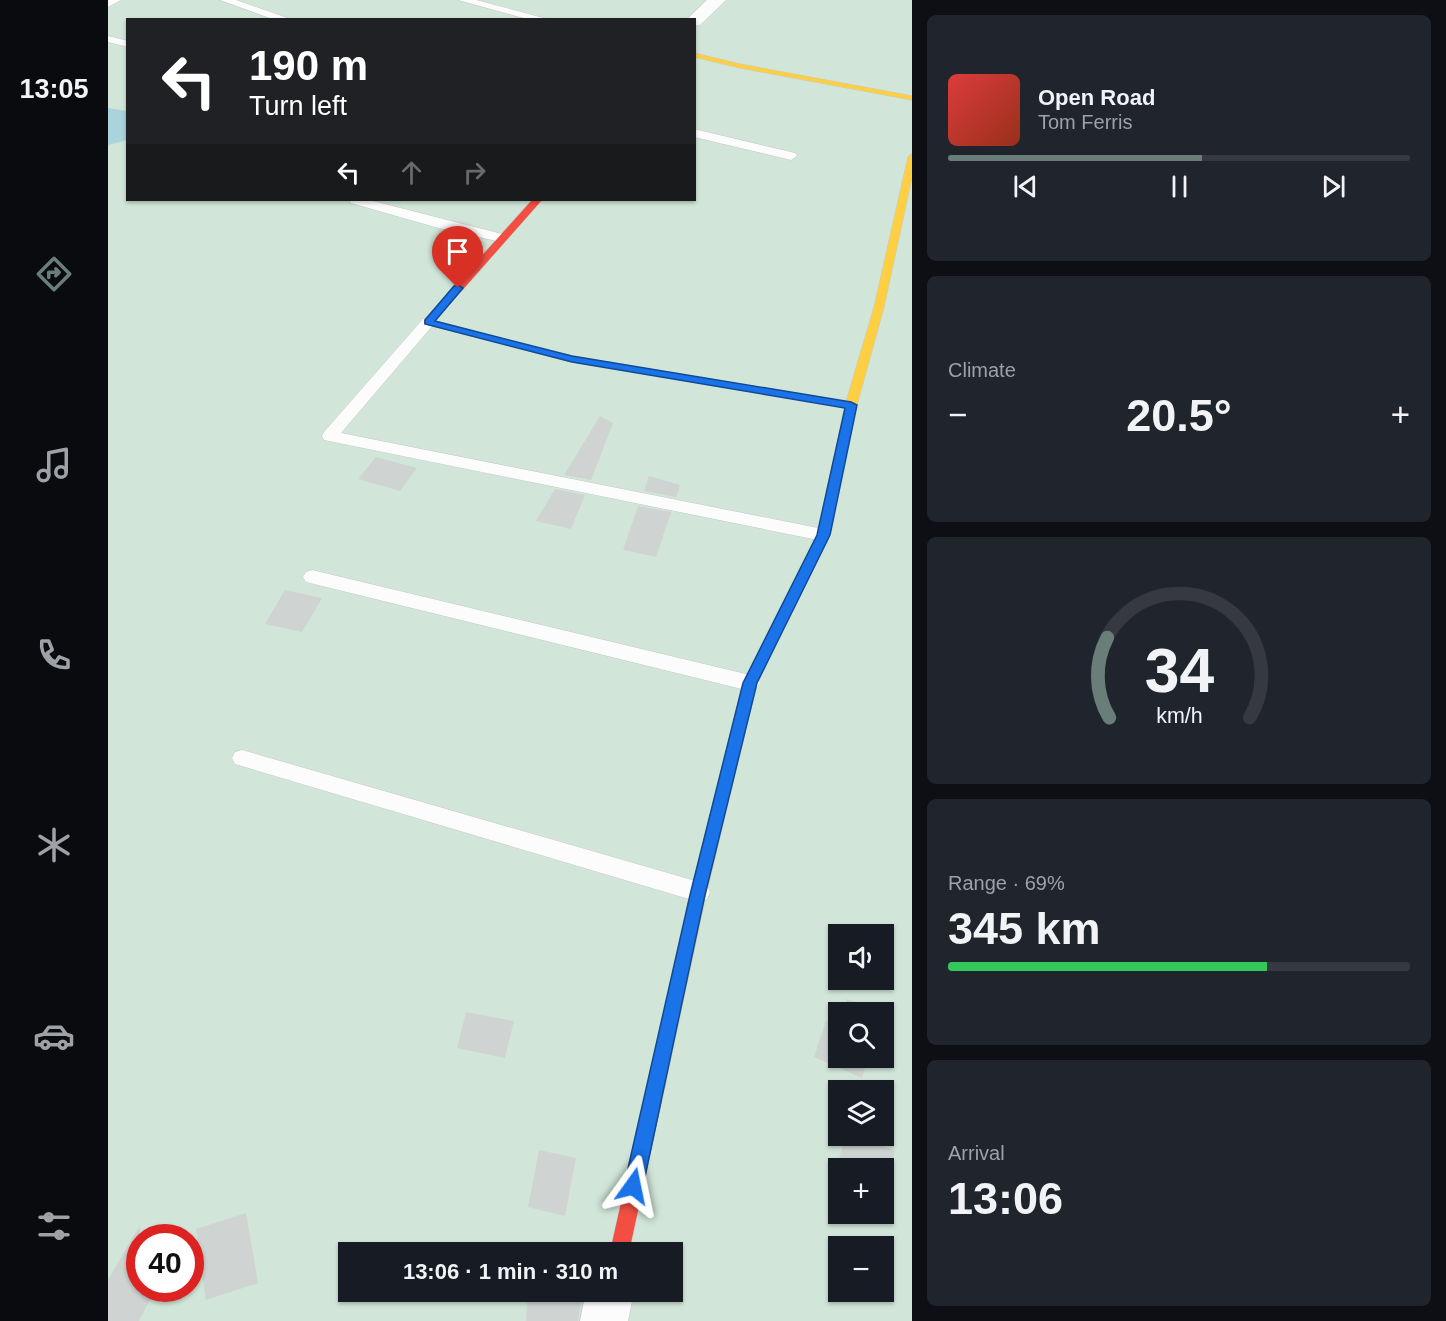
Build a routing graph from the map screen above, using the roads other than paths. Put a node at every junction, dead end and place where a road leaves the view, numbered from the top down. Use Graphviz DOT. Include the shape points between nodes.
graph roads {
  1 [pos="116,0"];
  2 [pos="225,0"];
  3 [pos="463,0"];
  4 [pos="717,0"];
  5 [pos="108,4"];
  6 [pos="282,18"];
  7 [pos="538,18"];
  8 [pos="696,19"];
  9 [pos="108,39"];
  10 [pos="126,44"];
  11 [pos="696,55"];
  12 [pos="912,98"];
  13 [pos="696,133"];
  14 [pos="790,156"];
  15 [pos="912,157"];
  16 [pos="360,201"];
  17 [pos="536,201"];
  18 [pos="501,238"];
  19 [pos="428,322"];
  20 [pos="851,405"];
  21 [pos="823,535"];
  22 [pos="312,577"];
  23 [pos="750,683"];
  24 [pos="242,758"];
  25 [pos="699,892"];
  26 [pos="621,1242"];
  27 [pos="608,1302"];
  28 [pos="604,1321"];
  1 -- 5 [label="lane"];
  2 -- 6 [label="lane"];
  3 -- 7 [label="lane"];
  4 -- 8 [label="street"];
  9 -- 10 [label="lane"];
  11 -- 12 [label="street"];
  13 -- 14 [label="lane"];
  15 -- 20 [label="street" via="879,307"];
  16 -- 18 [label="lane"];
  17 -- 18 [label="street"];
  18 -- 19 [label="street"];
  19 -- 20 [label="street" via="572,359"];
  19 -- 21 [label="lane" via="330,436"];
  20 -- 21 [label="street"];
  21 -- 23 [label="street"];
  22 -- 23 [label="lane"];
  23 -- 25 [label="street"];
  24 -- 25 [label="lane"];
  25 -- 26 [label="street"];
  27 -- 28 [label="street"];
}
